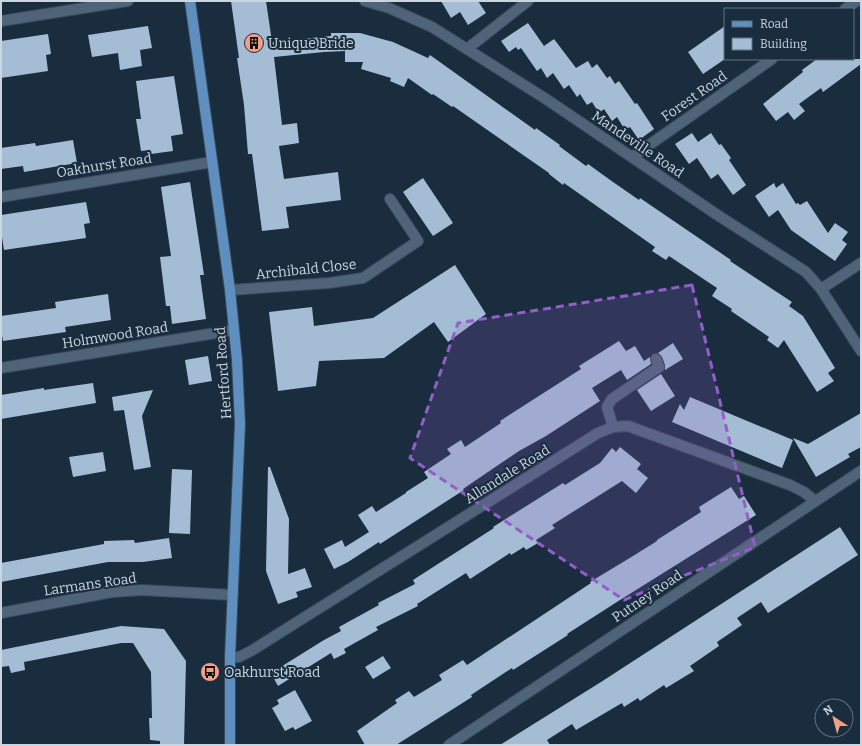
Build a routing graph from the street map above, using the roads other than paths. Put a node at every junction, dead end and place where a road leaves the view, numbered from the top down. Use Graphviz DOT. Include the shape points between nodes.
graph roads {
  1 [pos="128,1"];
  2 [pos="190,1"];
  3 [pos="364,1"];
  4 [pos="528,1"];
  5 [pos="857,1"];
  6 [pos="70,6"];
  7 [pos="846,8"];
  8 [pos="1,21"];
  9 [pos="468,49"];
  10 [pos="771,60"];
  11 [pos="632,157"];
  12 [pos="212,162"];
  13 [pos="1,196"];
  14 [pos="390,199"];
  15 [pos="861,263"];
  16 [pos="821,289"];
  17 [pos="230,290"];
  18 [pos="234,330"];
  19 [pos="861,351"];
  20 [pos="656,359"];
  21 [pos="1,368"];
  22 [pos="614,427"];
  23 [pos="861,471"];
  24 [pos="815,502"];
  25 [pos="233,595"];
  26 [pos="1,613"];
  27 [pos="230,657"];
  28 [pos="230,745"];
  29 [pos="449,745"];
  1 -- 6 [label="street"];
  2 -- 12 [label="main road, Hertford Road"];
  3 -- 9 [label="street, Mandeville Road" via="389,8 432,27"];
  4 -- 9 [label="street"];
  5 -- 7 [label="street"];
  6 -- 8 [label="street"];
  9 -- 11 [label="street, Mandeville Road"];
  10 -- 11 [label="street, Forest Road"];
  11 -- 16 [label="street, Mandeville Road" via="806,272"];
  12 -- 13 [label="street, Oakhurst Road"];
  12 -- 17 [label="main road, Hertford Road"];
  14 -- 17 [label="street, Archibald Close" via="418,241 363,278"];
  15 -- 16 [label="street"];
  16 -- 19 [label="street, Mandeville Road"];
  17 -- 18 [label="main road, Hertford Road"];
  18 -- 21 [label="street, Holmwood Road"];
  18 -- 25 [label="main road, Hertford Road" via="240,424"];
  20 -- 22 [label="street" via="659,368 612,399 607,407"];
  22 -- 24 [label="street, Allandale Road" via="628,426 790,485 804,492"];
  22 -- 27 [label="street, Allandale Road" via="598,433 251,651 239,657"];
  23 -- 24 [label="street, Putney Road"];
  24 -- 29 [label="street, Putney Road"];
  25 -- 26 [label="street, Larmans Road" via="142,590"];
  25 -- 27 [label="main road, Hertford Road"];
  27 -- 28 [label="main road, Hertford Road"];
}
